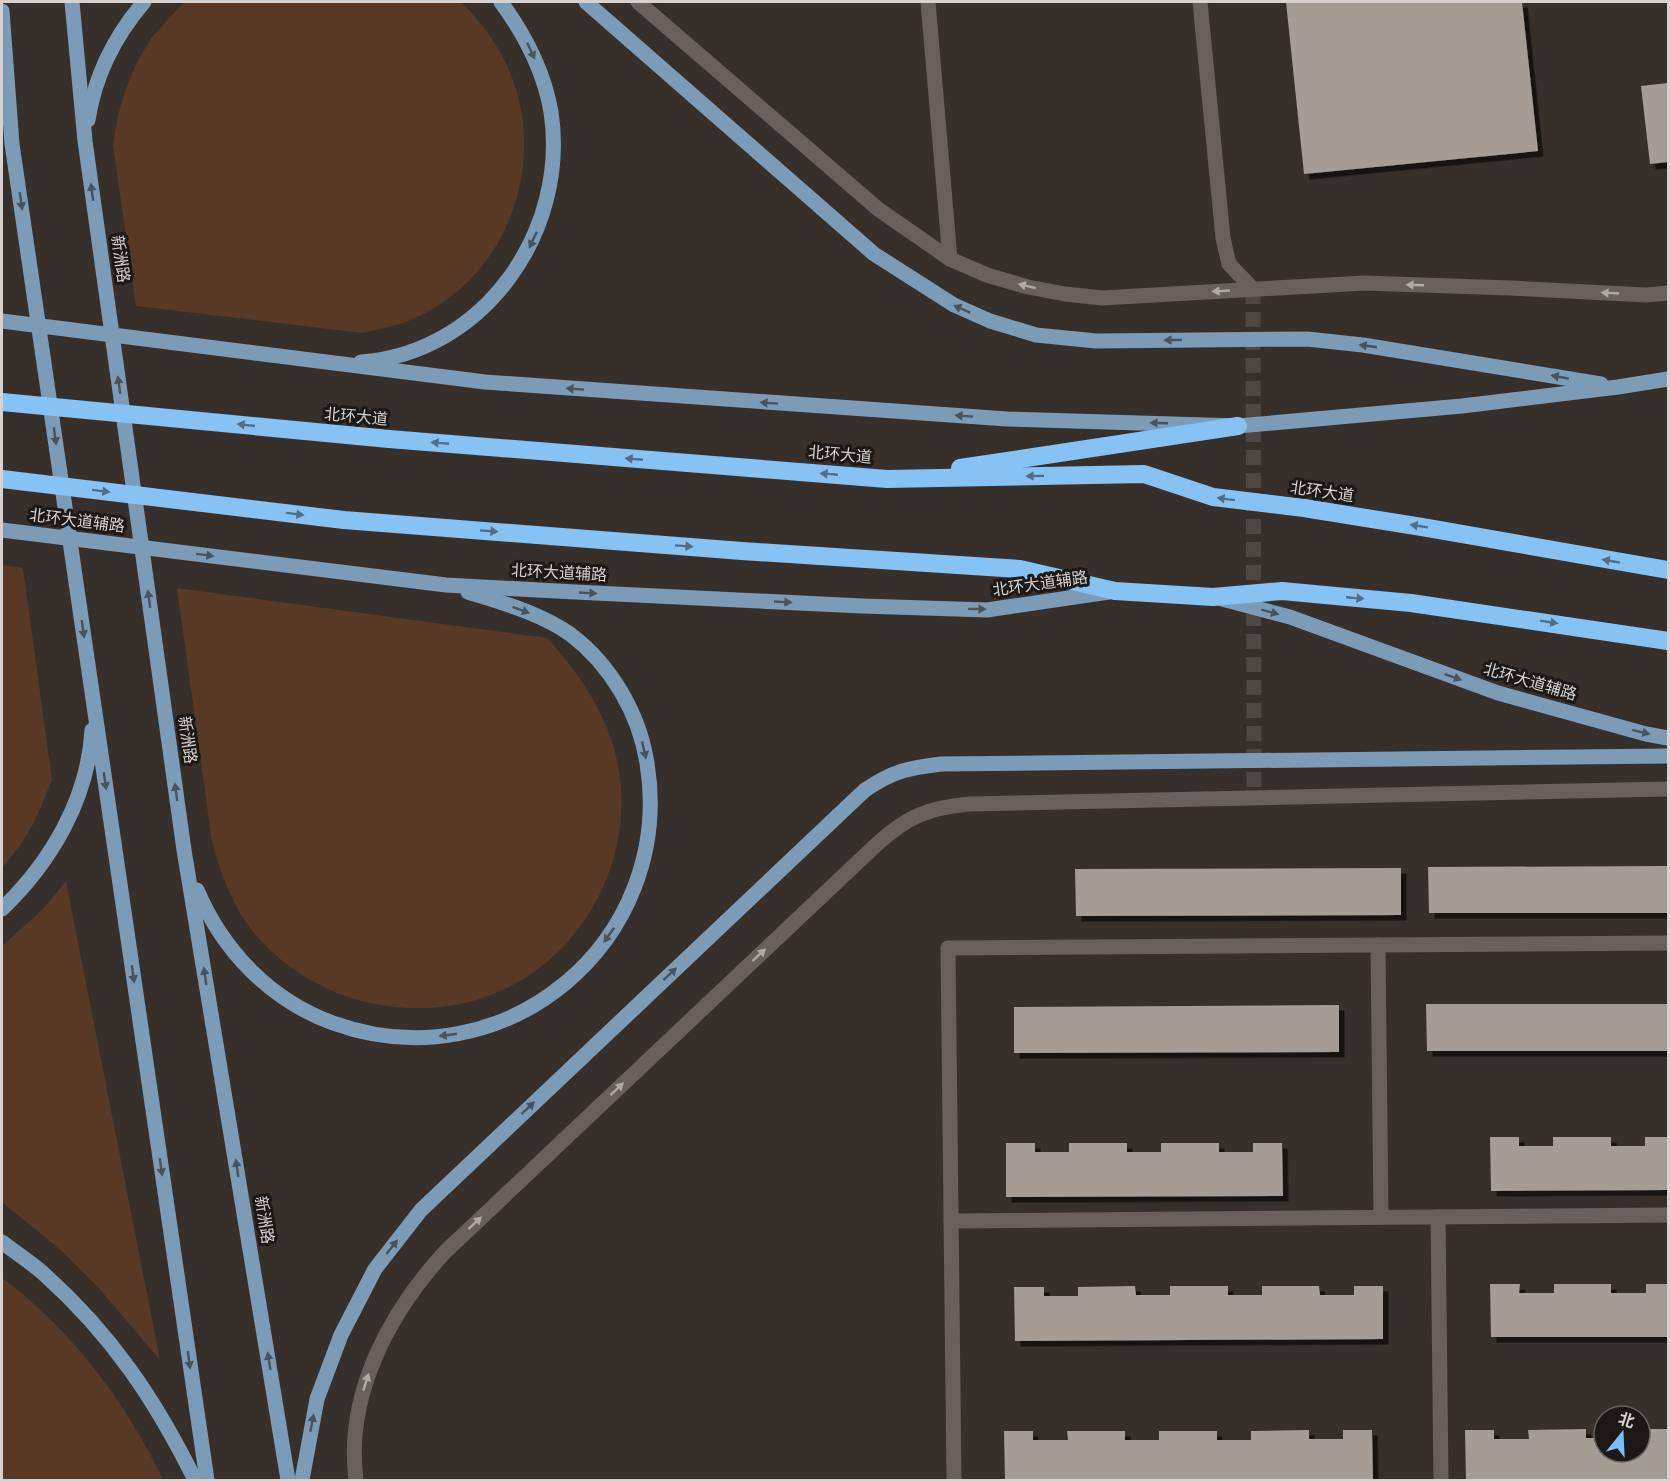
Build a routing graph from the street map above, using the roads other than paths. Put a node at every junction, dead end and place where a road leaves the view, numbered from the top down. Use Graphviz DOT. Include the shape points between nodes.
graph roads {
  1 [pos="72,2"];
  2 [pos="144,2"];
  3 [pos="501,2"];
  4 [pos="586,2"];
  5 [pos="638,2"];
  6 [pos="928,2"];
  7 [pos="1200,2"];
  8 [pos="2,11"];
  9 [pos="2,104"];
  10 [pos="85,141"];
  11 [pos="12,144"];
  12 [pos="950,259"];
  13 [pos="1253,290"];
  14 [pos="1668,294"];
  15 [pos="2,321"];
  16 [pos="334,364"];
  17 [pos="1668,379"];
  18 [pos="1618,387"];
  19 [pos="2,402"];
  20 [pos="1238,426"];
  21 [pos="2,479"];
  22 [pos="887,479"];
  23 [pos="2,530"];
  24 [pos="1668,570"];
  25 [pos="446,585"];
  26 [pos="1115,591"];
  27 [pos="1213,597"];
  28 [pos="1668,640"];
  29 [pos="93,703"];
  30 [pos="1668,738"];
  31 [pos="1668,756"];
  32 [pos="1668,789"];
  33 [pos="184,850"];
  34 [pos="2,909"];
  35 [pos="1668,943"];
  36 [pos="1378,945"];
  37 [pos="1668,1215"];
  38 [pos="1381,1217"];
  39 [pos="1438,1217"];
  40 [pos="951,1221"];
  41 [pos="2,1242"];
  42 [pos="195,1480"];
  43 [pos="207,1480"];
  44 [pos="288,1480"];
  45 [pos="302,1480"];
  46 [pos="356,1480"];
  47 [pos="954,1480"];
  48 [pos="1441,1480"];
  1 -- 10 [label="main road, 新洲路"];
  2 -- 10 [label="main road" via="111,48 90,109"];
  3 -- 16 [label="main road, one-way" via="532,51 551,112 552,176 535,237 501,289 454,330 397,355"];
  18 -- 4 [label="main road, one-way" via="1307,339 1096,341 1036,335 990,321 954,305 874,254"];
  5 -- 12 [label="street" via="878,209"];
  6 -- 12 [label="street"];
  7 -- 13 [label="street" via="1223,238 1229,264"];
  8 -- 11 [label="main road"];
  9 -- 11 [label="main road"];
  33 -- 10 [label="main road, 新洲路, one-way"];
  11 -- 29 [label="main road, one-way"];
  13 -- 12 [label="street, one-way" via="1102,298 1028,287"];
  14 -- 13 [label="street, one-way" via="1364,283"];
  15 -- 16 [label="main road"];
  20 -- 16 [label="main road, one-way" via="1007,419 751,402 485,382"];
  17 -- 18 [label="main road"];
  18 -- 20 [label="main road"];
  22 -- 19 [label="highway, 北环大道, one-way" via="389,439"];
  20 -- 22 [label="highway"];
  21 -- 26 [label="highway, one-way" via="344,520 1020,569"];
  24 -- 22 [label="highway, 北环大道, one-way" via="1422,526 1213,497 1144,474"];
  23 -- 25 [label="main road, 北环大道辅路, one-way"];
  25 -- 26 [label="main road, 北环大道辅路, one-way" via="987,610"];
  25 -- 33 [label="main road, one-way" via="507,604 571,635 619,687 635,718 650,782 647,847 626,908 589,962 539,1003 480,1029 415,1038 350,1029 291,1002 242,962 206,910"];
  26 -- 27 [label="highway"];
  27 -- 28 [label="highway, one-way" via="1282,591 1411,603"];
  27 -- 30 [label="main road, 北环大道辅路, one-way" via="1290,617 1498,693"];
  29 -- 34 [label="main road" via="92,737 75,804 43,864"];
  29 -- 43 [label="main road, one-way"];
  45 -- 31 [label="main road, one-way" via="317,1399 341,1335 375,1269 421,1210 865,790 882,779 907,768 941,764"];
  46 -- 32 [label="street, one-way" via="354,1436 370,1370 386,1336 425,1274 877,844 919,814 942,806 969,804"];
  44 -- 33 [label="main road, 新洲路, one-way"];
  35 -- 36 [label="street"];
  36 -- 38 [label="street"];
  36 -- 40 [label="street" via="948,948"];
  37 -- 39 [label="street"];
  38 -- 39 [label="street"];
  38 -- 40 [label="street"];
  39 -- 48 [label="street"];
  40 -- 47 [label="street"];
  41 -- 42 [label="main road" via="44,1273 105,1336 156,1407"];
}
